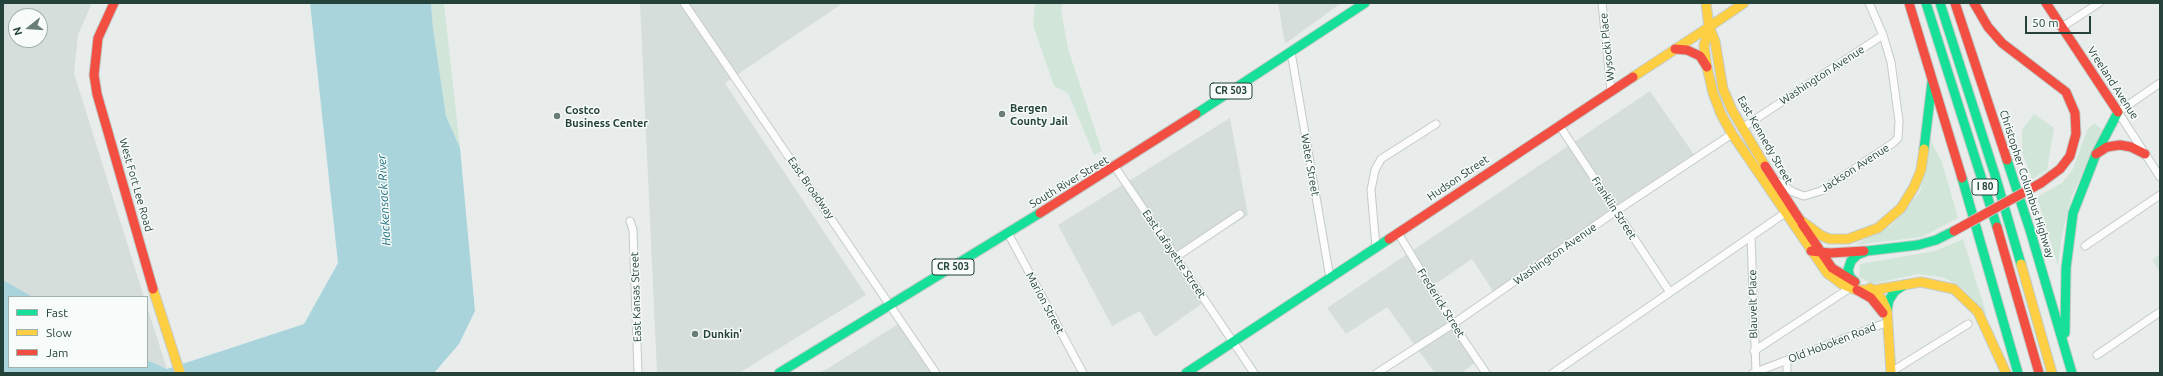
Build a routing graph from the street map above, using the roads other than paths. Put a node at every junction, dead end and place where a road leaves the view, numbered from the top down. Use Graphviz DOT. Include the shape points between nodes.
graph roads {
  1 [pos="114,3"];
  2 [pos="684,3"];
  3 [pos="1365,3"];
  4 [pos="1602,3"];
  5 [pos="1706,3"];
  6 [pos="1744,3"];
  7 [pos="1870,3"];
  8 [pos="1909,3"];
  9 [pos="1926,3"];
  10 [pos="1940,3"];
  11 [pos="1955,3"];
  12 [pos="1974,3"];
  13 [pos="2046,3"];
  14 [pos="2099,3"];
  15 [pos="1709,27"];
  16 [pos="2062,27"];
  17 [pos="1883,36"];
  18 [pos="1675,49"];
  19 [pos="1291,52"];
  20 [pos="1707,67"];
  21 [pos="1932,77"];
  22 [pos="2160,83"];
  23 [pos="1611,91"];
  24 [pos="2118,112"];
  25 [pos="1436,124"];
  26 [pos="1559,125"];
  27 [pos="1742,128"];
  28 [pos="1732,134"];
  29 [pos="2096,154"];
  30 [pos="2145,154"];
  31 [pos="1115,167"];
  32 [pos="2160,177"];
  33 [pos="1772,178"];
  34 [pos="2160,195"];
  35 [pos="1616,211"];
  36 [pos="1785,213"];
  37 [pos="1240,214"];
  38 [pos="1800,220"];
  39 [pos="630,221"];
  40 [pos="1398,232"];
  41 [pos="1008,233"];
  42 [pos="1751,236"];
  43 [pos="2085,246"];
  44 [pos="1376,247"];
  45 [pos="1874,250"];
  46 [pos="1811,251"];
  47 [pos="1820,252"];
  48 [pos="1176,257"];
  49 [pos="1330,278"];
  50 [pos="1907,283"];
  51 [pos="1854,286"];
  52 [pos="1874,290"];
  53 [pos="1669,291"];
  54 [pos="891,305"];
  55 [pos="1887,310"];
  56 [pos="2160,312"];
  57 [pos="1888,322"];
  58 [pos="1453,324"];
  59 [pos="1968,324"];
  60 [pos="1233,342"];
  61 [pos="2064,346"];
  62 [pos="1754,351"];
  63 [pos="2097,354"];
  64 [pos="1787,360"];
  65 [pos="1754,372"];
  66 [pos="1891,372"];
  67 [pos="180,373"];
  68 [pos="638,373"];
  69 [pos="781,373"];
  70 [pos="936,373"];
  71 [pos="1083,373"];
  72 [pos="1186,373"];
  73 [pos="1254,373"];
  74 [pos="1377,373"];
  75 [pos="1486,373"];
  76 [pos="1553,373"];
  77 [pos="1788,373"];
  78 [pos="2006,373"];
  79 [pos="2018,373"];
  80 [pos="2039,373"];
  81 [pos="2052,373"];
  82 [pos="2072,373"];
  1 -- 67 [label="main road, West Fort Lee Road" via="98,38 94,74 97,94"];
  2 -- 54 [label="street, East Broadway"];
  3 -- 19 [label="main road, South River Street / CR 503"];
  4 -- 23 [label="street, Wysocki Place"];
  5 -- 15 [label="main road"];
  6 -- 15 [label="main road, Hudson Street"];
  7 -- 17 [label="street, Jackson Avenue"];
  8 -- 21 [label="main road, I 80"];
  9 -- 80 [label="main road, I 80" via="1985,186"];
  10 -- 81 [label="main road, I 80" via="1995,175"];
  11 -- 61 [label="main road, Christopher Columbus Highway / I 80" via="2030,230"];
  12 -- 45 [label="main road, bridge" via="1988,27 2002,43 2066,92 2075,113 2076,134 2070,156 2060,169 2041,183 1936,240 1918,245"];
  13 -- 16 [label="main road, Vreeland Avenue"];
  14 -- 16 [label="street"];
  15 -- 18 [label="main road, Hudson Street"];
  15 -- 20 [label="main road, East Kennedy Street" via="1704,46"];
  15 -- 27 [label="main road, East Kennedy Street" via="1715,40 1724,89"];
  16 -- 24 [label="main road, Vreeland Avenue"];
  17 -- 27 [label="street, Washington Avenue"];
  17 -- 33 [label="street, Jackson Avenue" via="1892,68 1899,121 1895,142 1821,191 1804,196"];
  18 -- 20 [label="main road" via="1687,50 1700,56"];
  18 -- 23 [label="main road, Hudson Street"];
  19 -- 31 [label="main road, South River Street / CR 503"];
  19 -- 49 [label="street, Water Street"];
  20 -- 28 [label="main road, East Kennedy Street" via="1713,93"];
  21 -- 38 [label="main road" via="1921,170 1901,208 1878,228 1848,239 1830,239 1822,236"];
  21 -- 79 [label="main road, I 80" via="1983,245"];
  22 -- 24 [label="street"];
  23 -- 26 [label="main road, Hudson Street"];
  24 -- 29 [label="main road"];
  24 -- 30 [label="street, Vreeland Avenue"];
  25 -- 44 [label="street" via="1381,159 1375,170 1371,190"];
  26 -- 35 [label="street, Franklin Street"];
  26 -- 40 [label="main road, Hudson Street"];
  27 -- 33 [label="main road, East Kennedy Street"];
  28 -- 35 [label="street, Washington Avenue"];
  28 -- 36 [label="main road, East Kennedy Street"];
  29 -- 30 [label="main road" via="2120,145 2132,147"];
  29 -- 61 [label="main road" via="2081,190 2070,227"];
  30 -- 32 [label="street, Vreeland Avenue"];
  31 -- 41 [label="main road, South River Street / CR 503"];
  31 -- 48 [label="street, East Lafayette Street"];
  33 -- 38 [label="main road, East Kennedy Street"];
  34 -- 43 [label="street"];
  35 -- 53 [label="street, Franklin Street"];
  35 -- 58 [label="street, Washington Avenue"];
  36 -- 42 [label="street"];
  36 -- 46 [label="main road, East Kennedy Street"];
  37 -- 48 [label="street"];
  38 -- 47 [label="main road, East Kennedy Street"];
  39 -- 68 [label="street, East Kansas Street" via="633,230"];
  40 -- 44 [label="main road, Hudson Street"];
  40 -- 58 [label="street, Frederick Street"];
  41 -- 54 [label="main road, South River Street / CR 503"];
  41 -- 71 [label="street, Marion Street"];
  42 -- 53 [label="street"];
  42 -- 62 [label="street, Blauvelt Place"];
  44 -- 49 [label="main road, Hudson Street"];
  45 -- 47 [label="main road"];
  45 -- 51 [label="main road" via="1857,255 1850,261 1849,273"];
  46 -- 47 [label="main road"];
  46 -- 51 [label="main road, East Kennedy Street" via="1827,272 1842,284"];
  47 -- 51 [label="main road, East Kennedy Street" via="1832,268"];
  48 -- 60 [label="street, East Lafayette Street"];
  49 -- 60 [label="main road, Hudson Street"];
  50 -- 52 [label="main road"];
  50 -- 55 [label="main road" via="1895,291 1888,300"];
  50 -- 78 [label="main road" via="1940,285 1954,289 1966,299 1978,312"];
  51 -- 52 [label="main road, East Kennedy Street"];
  51 -- 57 [label="main road, East Kennedy Street" via="1878,305"];
  51 -- 62 [label="street"];
  52 -- 55 [label="main road, East Kennedy Street"];
  53 -- 76 [label="street"];
  54 -- 69 [label="main road, South River Street / CR 503"];
  54 -- 70 [label="street, East Broadway"];
  55 -- 57 [label="main road, East Kennedy Street"];
  56 -- 63 [label="street"];
  57 -- 64 [label="street, Old Hoboken Road"];
  57 -- 66 [label="main road, East Kennedy Street"];
  58 -- 74 [label="street, Washington Avenue"];
  58 -- 75 [label="street, Frederick Street"];
  59 -- 66 [label="street"];
  60 -- 72 [label="main road, Hudson Street"];
  60 -- 73 [label="street, East Lafayette Street"];
  61 -- 82 [label="main road, Christopher Columbus Highway / I 80"];
  62 -- 65 [label="street, Blauvelt Place"];
  64 -- 65 [label="street, Old Hoboken Road"];
  64 -- 77 [label="street"];
}
